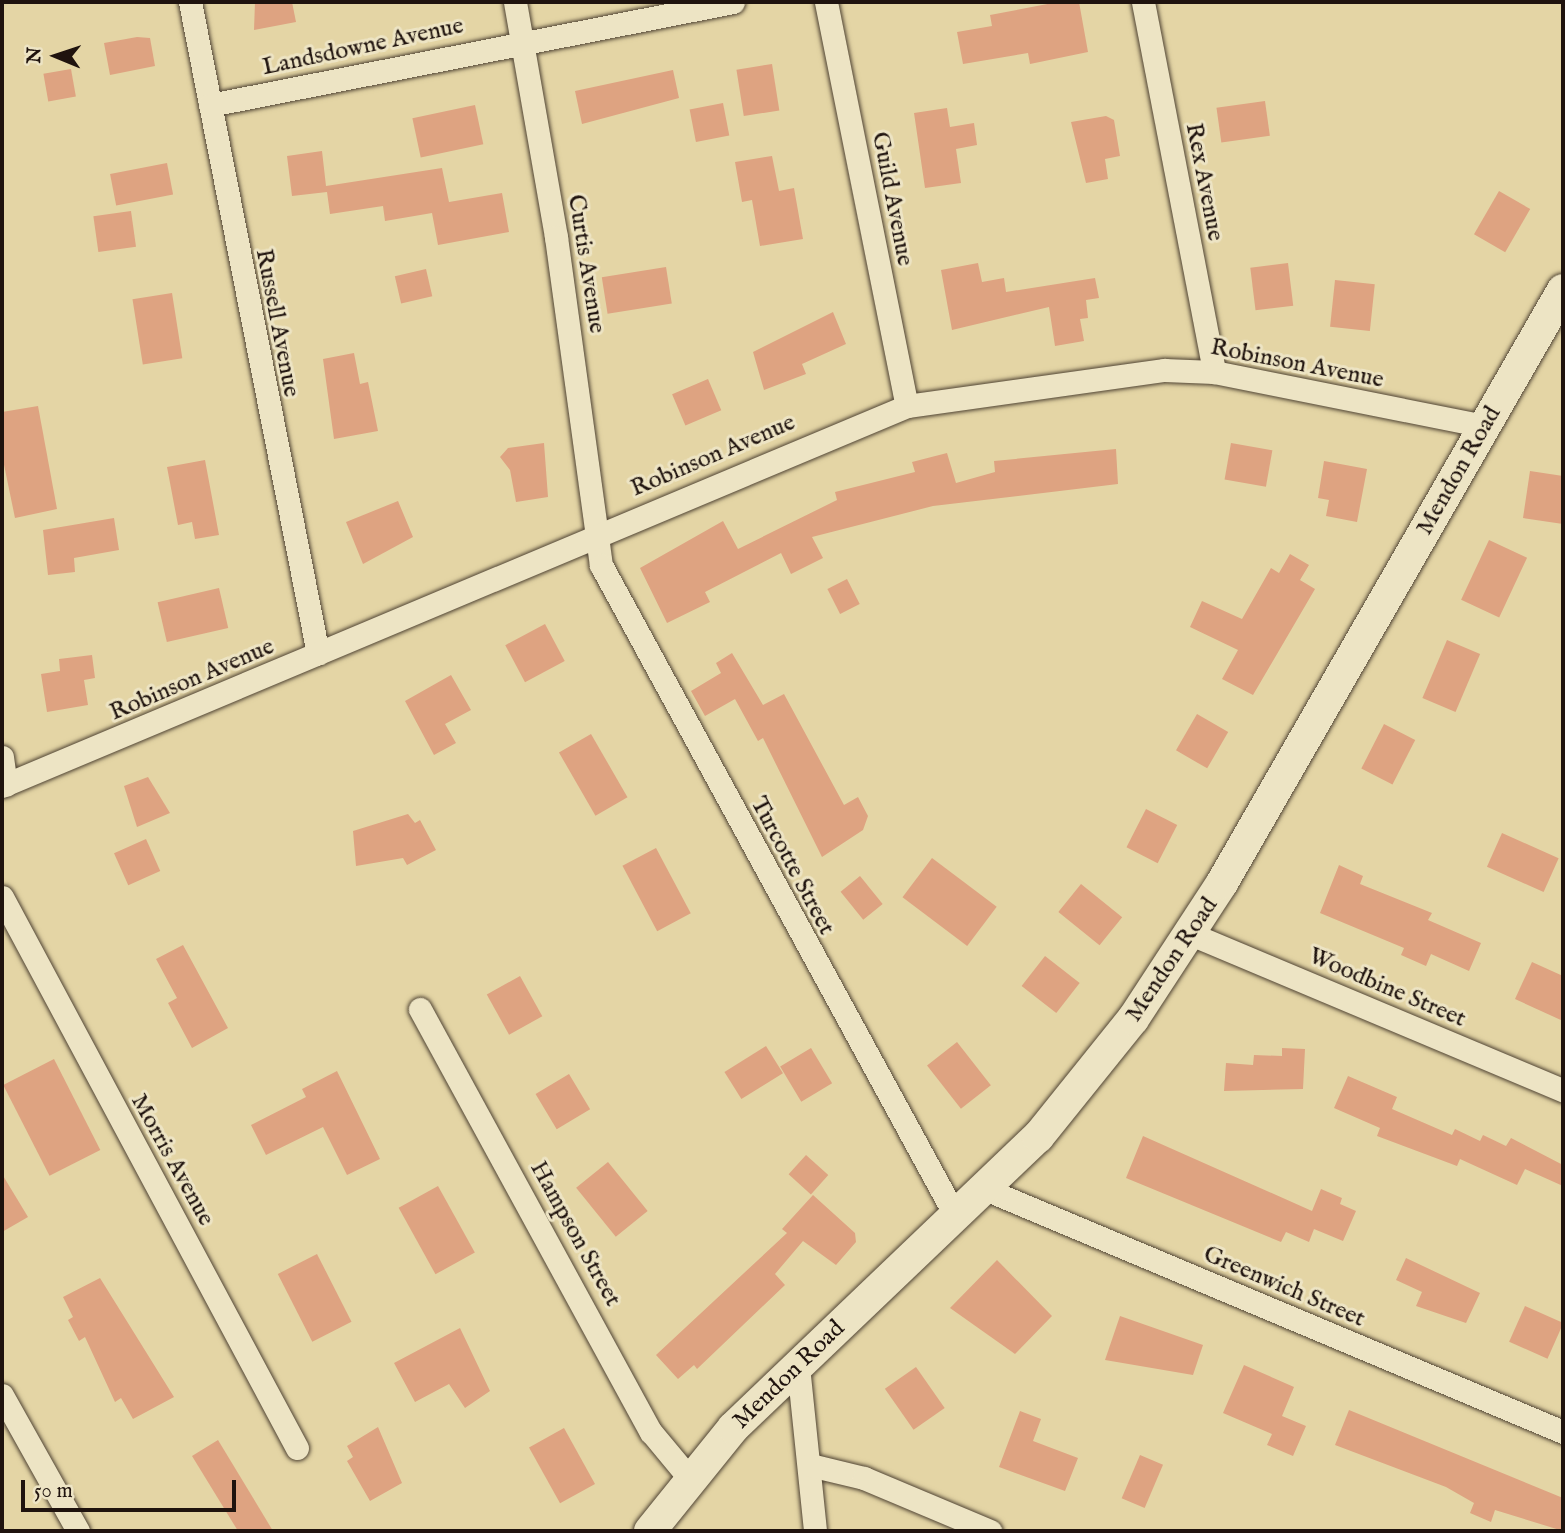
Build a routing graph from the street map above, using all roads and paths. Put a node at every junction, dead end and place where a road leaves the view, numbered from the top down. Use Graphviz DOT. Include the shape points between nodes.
graph roads {
  1 [pos="190,2"];
  2 [pos="515,2"];
  3 [pos="733,2"];
  4 [pos="826,2"];
  5 [pos="1143,2"];
  6 [pos="522,41"];
  7 [pos="210,106"];
  8 [pos="1563,289"];
  9 [pos="1214,372"];
  10 [pos="907,405"];
  11 [pos="1485,426"];
  12 [pos="598,534"];
  13 [pos="318,654"];
  14 [pos="2,757"];
  15 [pos="4,786"];
  16 [pos="2,897"];
  17 [pos="1191,934"];
  18 [pos="420,1009"];
  19 [pos="1563,1090"];
  20 [pos="985,1189"];
  21 [pos="956,1217"];
  22 [pos="798,1366"];
  23 [pos="2,1395"];
  24 [pos="1563,1432"];
  25 [pos="297,1448"];
  26 [pos="810,1465"];
  27 [pos="690,1479"];
  28 [pos="78,1531"];
  29 [pos="650,1531"];
  30 [pos="815,1531"];
  31 [pos="990,1531"];
  1 -- 7 [label="street, Russell Avenue"];
  2 -- 6 [label="street, Curtis Avenue"];
  3 -- 6 [label="street, Landsdowne Avenue"];
  4 -- 10 [label="street, Guild Avenue"];
  5 -- 9 [label="street, Rex Avenue"];
  6 -- 7 [label="street, Landsdowne Avenue"];
  6 -- 12 [label="street, Curtis Avenue"];
  7 -- 13 [label="street, Russell Avenue"];
  8 -- 11 [label="street, Mendon Road"];
  9 -- 10 [label="street, Robinson Avenue" via="1164,370"];
  9 -- 11 [label="street, Robinson Avenue"];
  10 -- 12 [label="street, Robinson Avenue"];
  11 -- 17 [label="street, Mendon Road"];
  12 -- 13 [label="street, Robinson Avenue"];
  12 -- 21 [label="street, Turcotte Street" via="601,565"];
  13 -- 15 [label="street, Robinson Avenue"];
  14 -- 15 [label="street"];
  16 -- 25 [label="street, Morris Avenue"];
  17 -- 19 [label="street, Woodbine Street"];
  17 -- 20 [label="street, Mendon Road" via="1079,1092"];
  18 -- 27 [label="street, Hampson Street" via="651,1432"];
  20 -- 21 [label="street, Mendon Road"];
  20 -- 24 [label="street, Greenwich Street"];
  21 -- 22 [label="street, Mendon Road"];
  22 -- 26 [label="street"];
  22 -- 27 [label="street, Mendon Road"];
  23 -- 28 [label="street"];
  26 -- 30 [label="street"];
  26 -- 31 [label="street" via="864,1478"];
  27 -- 29 [label="street, Mendon Road"];
}
